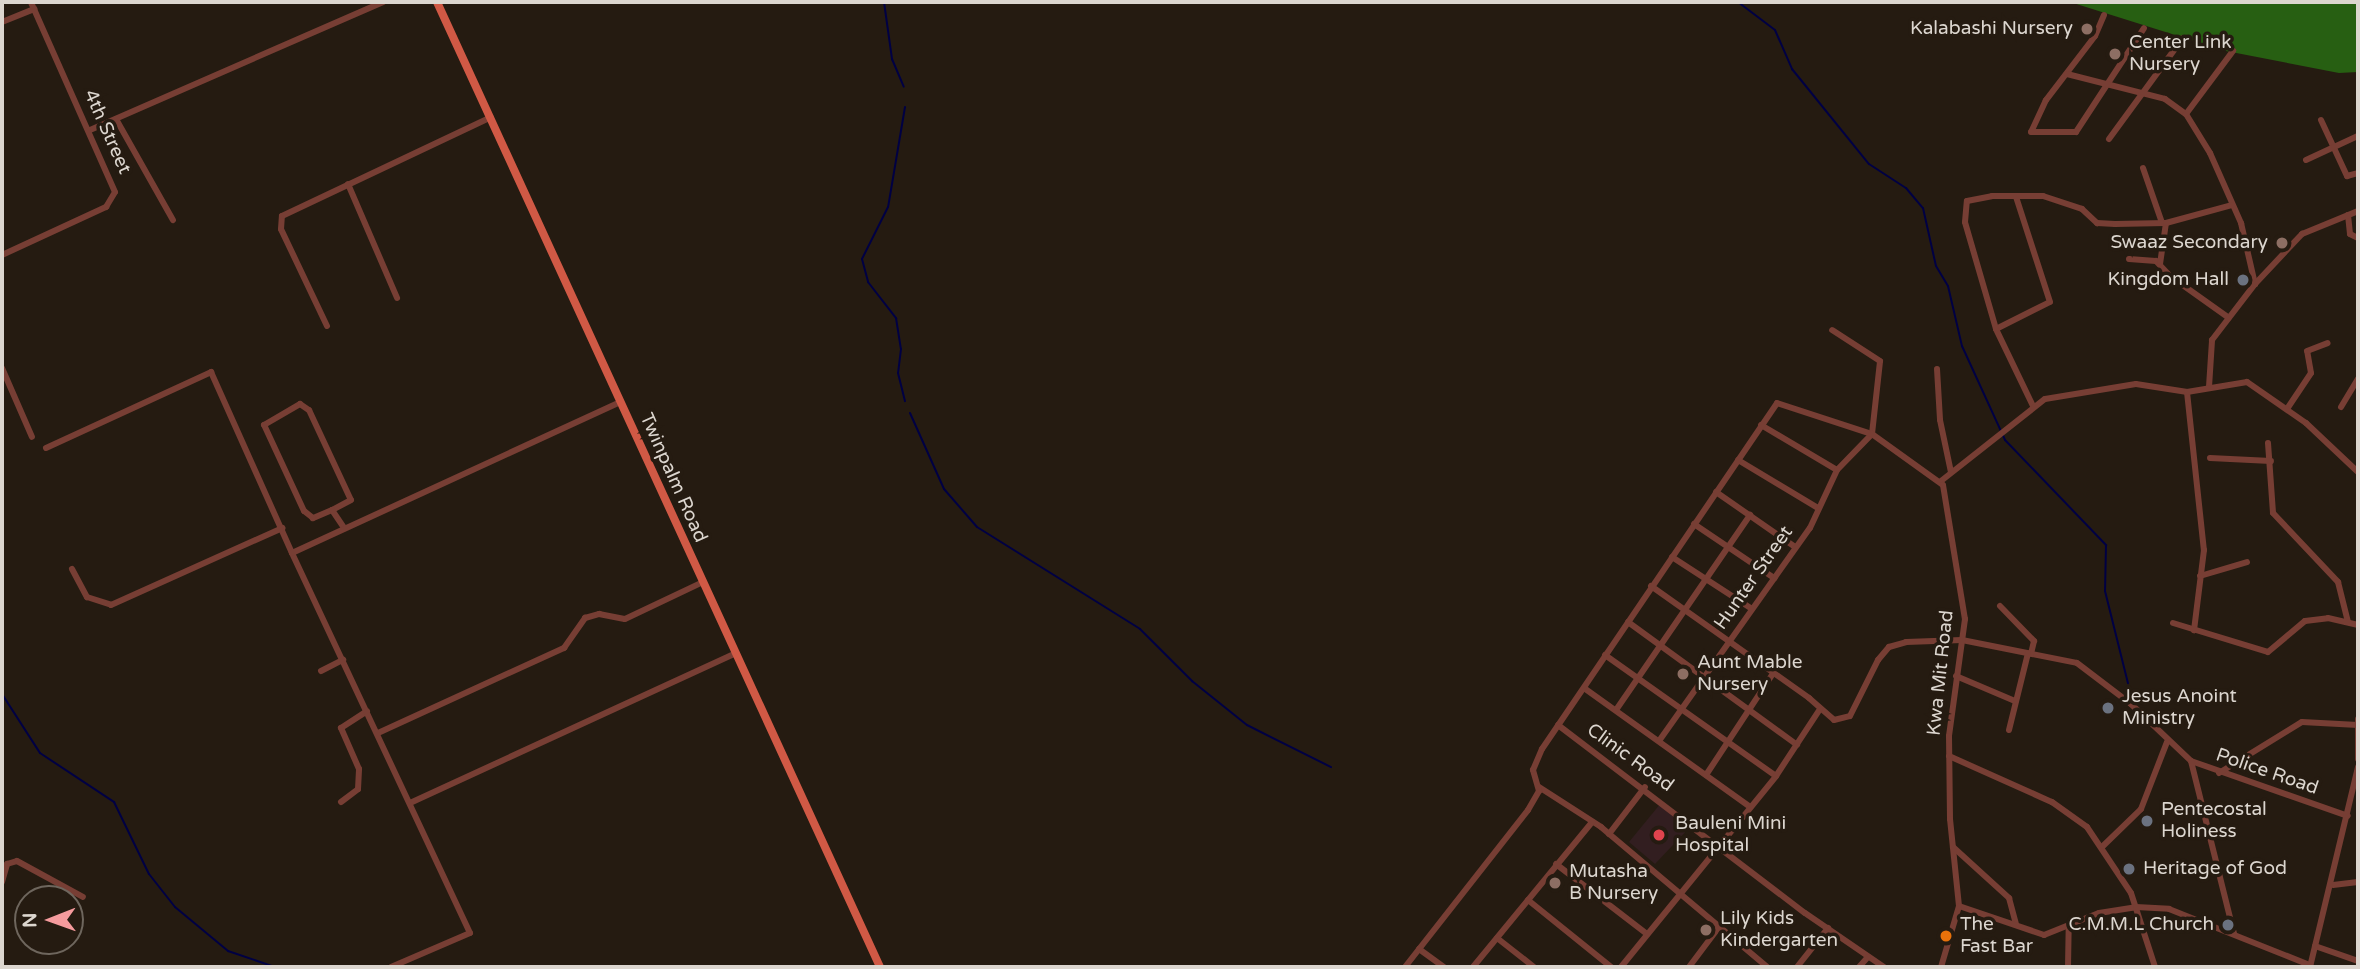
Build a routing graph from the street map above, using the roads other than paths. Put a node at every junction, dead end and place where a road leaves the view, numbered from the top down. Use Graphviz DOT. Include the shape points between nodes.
graph roads {
  1 [pos="383,2"];
  2 [pos="437,2"];
  3 [pos="33,5"];
  4 [pos="2104,15"];
  5 [pos="2,22"];
  6 [pos="2144,28"];
  7 [pos="2183,38"];
  8 [pos="2233,51"];
  9 [pos="2067,74"];
  10 [pos="2106,83"];
  11 [pos="2141,92"];
  12 [pos="2186,114"];
  13 [pos="491,117"];
  14 [pos="116,119"];
  15 [pos="2321,120"];
  16 [pos="90,130"];
  17 [pos="2358,136"];
  18 [pos="2109,139"];
  19 [pos="2334,147"];
  20 [pos="2306,160"];
  21 [pos="2143,168"];
  22 [pos="2358,173"];
  23 [pos="348,184"];
  24 [pos="2016,197"];
  25 [pos="2232,205"];
  26 [pos="2358,211"];
  27 [pos="2348,215"];
  28 [pos="173,220"];
  29 [pos="2164,223"];
  30 [pos="2358,238"];
  31 [pos="2,255"];
  32 [pos="2129,259"];
  33 [pos="2160,264"];
  34 [pos="2255,284"];
  35 [pos="397,298"];
  36 [pos="2229,318"];
  37 [pos="327,326"];
  38 [pos="1996,329"];
  39 [pos="1832,330"];
  40 [pos="2328,343"];
  41 [pos="2,368"];
  42 [pos="1937,369"];
  43 [pos="2358,379"];
  44 [pos="2209,387"];
  45 [pos="2187,392"];
  46 [pos="621,401"];
  47 [pos="2033,406"];
  48 [pos="2341,407"];
  49 [pos="2287,409"];
  50 [pos="1761,425"];
  51 [pos="1872,434"];
  52 [pos="32,437"];
  53 [pos="2268,443"];
  54 [pos="46,448"];
  55 [pos="2210,458"];
  56 [pos="1738,460"];
  57 [pos="2271,461"];
  58 [pos="1837,470"];
  59 [pos="1951,472"];
  60 [pos="2358,472"];
  61 [pos="1941,481"];
  62 [pos="1716,492"];
  63 [pos="1818,508"];
  64 [pos="332,510"];
  65 [pos="1750,515"];
  66 [pos="1694,524"];
  67 [pos="282,527"];
  68 [pos="344,528"];
  69 [pos="1795,547"];
  70 [pos="1727,548"];
  71 [pos="292,553"];
  72 [pos="1672,557"];
  73 [pos="2248,562"];
  74 [pos="72,569"];
  75 [pos="2200,576"];
  76 [pos="1774,578"];
  77 [pos="1705,580"];
  78 [pos="703,582"];
  79 [pos="1651,586"];
  80 [pos="2000,606"];
  81 [pos="1752,609"];
  82 [pos="1684,610"];
  83 [pos="1628,622"];
  84 [pos="2348,622"];
  85 [pos="2173,623"];
  86 [pos="2358,625"];
  87 [pos="2193,630"];
  88 [pos="1962,640"];
  89 [pos="1728,641"];
  90 [pos="1662,646"];
  91 [pos="736,653"];
  92 [pos="2029,653"];
  93 [pos="1605,655"];
  94 [pos="343,660"];
  95 [pos="321,671"];
  96 [pos="1774,672"];
  97 [pos="1956,676"];
  98 [pos="1704,677"];
  99 [pos="1639,679"];
  100 [pos="1584,688"];
  101 [pos="2015,701"];
  102 [pos="1821,709"];
  103 [pos="1616,710"];
  104 [pos="1681,710"];
  105 [pos="1752,710"];
  106 [pos="367,711"];
  107 [pos="2358,719"];
  108 [pos="1558,725"];
  109 [pos="2358,727"];
  110 [pos="2009,730"];
  111 [pos="378,733"];
  112 [pos="1659,741"];
  113 [pos="1729,742"];
  114 [pos="2167,742"];
  115 [pos="1797,745"];
  116 [pos="1949,756"];
  117 [pos="2358,759"];
  118 [pos="2190,761"];
  119 [pos="2358,767"];
  120 [pos="2219,773"];
  121 [pos="1706,775"];
  122 [pos="1776,776"];
  123 [pos="1539,787"];
  124 [pos="1644,787"];
  125 [pos="341,802"];
  126 [pos="411,803"];
  127 [pos="1750,807"];
  128 [pos="2348,816"];
  129 [pos="1592,822"];
  130 [pos="1609,834"];
  131 [pos="1721,845"];
  132 [pos="2103,846"];
  133 [pos="1953,847"];
  134 [pos="1556,864"];
  135 [pos="2,882"];
  136 [pos="2358,882"];
  137 [pos="61,885"];
  138 [pos="2333,886"];
  139 [pos="1678,893"];
  140 [pos="1528,901"];
  141 [pos="1959,906"];
  142 [pos="2136,907"];
  143 [pos="2016,925"];
  144 [pos="1719,927"];
  145 [pos="1828,928"];
  146 [pos="2070,928"];
  147 [pos="1647,934"];
  148 [pos="2234,934"];
  149 [pos="1497,938"];
  150 [pos="2315,946"];
  151 [pos="1419,949"];
  152 [pos="1868,957"];
  153 [pos="2358,961"];
  154 [pos="2310,966"];
  155 [pos="391,967"];
  156 [pos="880,967"];
  157 [pos="1405,967"];
  158 [pos="1444,967"];
  159 [pos="1473,967"];
  160 [pos="1534,967"];
  161 [pos="1611,967"];
  162 [pos="1620,967"];
  163 [pos="1689,967"];
  164 [pos="1767,967"];
  165 [pos="1797,967"];
  166 [pos="1859,967"];
  167 [pos="1884,967"];
  168 [pos="1941,967"];
  169 [pos="2068,967"];
  170 [pos="2155,967"];
  1 -- 14 [label="street"];
  2 -- 13 [label="main road, Twinpalm Road"];
  3 -- 5 [label="street"];
  3 -- 16 [label="street, 4th Street"];
  4 -- 9 [label="street"];
  6 -- 10 [label="street"];
  7 -- 11 [label="street"];
  8 -- 12 [label="street"];
  9 -- 10 [label="street"];
  9 -- 10 [label="street" via="2046,100 2031,132 2076,132"];
  10 -- 11 [label="street"];
  11 -- 12 [label="street" via="2165,99"];
  11 -- 18 [label="street"];
  12 -- 25 [label="street"];
  13 -- 23 [label="street"];
  13 -- 46 [label="main road, Twinpalm Road"];
  14 -- 16 [label="street"];
  14 -- 28 [label="street"];
  15 -- 19 [label="street"];
  16 -- 31 [label="street, 4th Street" via="114,186 111,203"];
  17 -- 19 [label="street"];
  19 -- 20 [label="street"];
  19 -- 22 [label="street" via="2347,176"];
  21 -- 29 [label="street"];
  23 -- 35 [label="street"];
  23 -- 37 [label="street" via="282,216 280,222"];
  24 -- 29 [label="street" via="2046,197 2082,209 2101,223"];
  24 -- 38 [label="street" via="2050,302"];
  24 -- 38 [label="street" via="1970,199 1965,212"];
  25 -- 29 [label="street"];
  25 -- 34 [label="street" via="2241,223"];
  26 -- 27 [label="street"];
  27 -- 30 [label="street" via="2350,234"];
  27 -- 34 [label="street" via="2298,237"];
  29 -- 33 [label="street"];
  32 -- 33 [label="street" via="2152,259"];
  33 -- 36 [label="street"];
  34 -- 36 [label="street"];
  36 -- 44 [label="street" via="2210,344"];
  38 -- 47 [label="street"];
  39 -- 51 [label="street" via="1880,361"];
  40 -- 49 [label="street" via="2307,351 2311,373"];
  41 -- 52 [label="street"];
  42 -- 59 [label="street" via="1940,420"];
  43 -- 48 [label="street"];
  44 -- 45 [label="street"];
  44 -- 49 [label="street" via="2246,382"];
  45 -- 47 [label="street" via="2136,384 2050,397"];
  45 -- 75 [label="street" via="2204,542"];
  46 -- 68 [label="street"];
  46 -- 78 [label="main road, Twinpalm Road"];
  47 -- 59 [label="street"];
  49 -- 60 [label="street"];
  50 -- 51 [label="street" via="1777,403"];
  50 -- 56 [label="street"];
  50 -- 58 [label="street"];
  51 -- 58 [label="street, Hunter Street"];
  51 -- 61 [label="street"];
  53 -- 57 [label="street"];
  54 -- 67 [label="street" via="211,372"];
  55 -- 57 [label="street"];
  56 -- 62 [label="street"];
  56 -- 63 [label="street"];
  57 -- 84 [label="street" via="2273,513 2337,582"];
  58 -- 63 [label="street, Hunter Street"];
  59 -- 61 [label="street"];
  61 -- 88 [label="street, Kwa Mit Road" via="1964,599"];
  62 -- 65 [label="street"];
  62 -- 66 [label="street"];
  63 -- 69 [label="street, Hunter Street"];
  64 -- 64 [label="street" via="351,500 309,410 300,404 264,425 304,511 313,518"];
  64 -- 68 [label="street"];
  65 -- 69 [label="street"];
  65 -- 70 [label="street"];
  66 -- 70 [label="street"];
  66 -- 72 [label="street"];
  67 -- 71 [label="street"];
  67 -- 74 [label="street" via="111,605 87,597"];
  68 -- 71 [label="street"];
  69 -- 76 [label="street, Hunter Street"];
  70 -- 76 [label="street"];
  70 -- 77 [label="street"];
  71 -- 94 [label="street"];
  72 -- 77 [label="street"];
  72 -- 79 [label="street"];
  73 -- 75 [label="street"];
  75 -- 87 [label="street"];
  76 -- 81 [label="street, Hunter Street"];
  77 -- 81 [label="street"];
  77 -- 82 [label="street"];
  78 -- 91 [label="main road, Twinpalm Road"];
  78 -- 111 [label="street" via="625,619 599,614 585,618 564,648"];
  79 -- 82 [label="street"];
  79 -- 83 [label="street"];
  80 -- 92 [label="street" via="2034,641"];
  81 -- 89 [label="street, Hunter Street"];
  82 -- 89 [label="street"];
  82 -- 90 [label="street"];
  83 -- 90 [label="street"];
  83 -- 93 [label="street"];
  84 -- 86 [label="street"];
  84 -- 87 [label="street" via="2305,621 2272,652"];
  85 -- 87 [label="street"];
  88 -- 92 [label="street, Police Road"];
  88 -- 97 [label="street, Kwa Mit Road"];
  88 -- 102 [label="street, Police Road" via="1893,645 1881,655 1848,719 1834,720"];
  89 -- 96 [label="street"];
  89 -- 98 [label="street, Hunter Street"];
  90 -- 98 [label="street"];
  90 -- 99 [label="street"];
  91 -- 126 [label="street"];
  91 -- 156 [label="main road, Twinpalm Road"];
  92 -- 101 [label="street"];
  92 -- 114 [label="street, Police Road" via="2069,661 2091,672"];
  93 -- 99 [label="street"];
  93 -- 100 [label="street"];
  94 -- 95 [label="street"];
  94 -- 106 [label="street"];
  96 -- 102 [label="street"];
  96 -- 105 [label="street"];
  97 -- 101 [label="street"];
  97 -- 116 [label="street, Kwa Mit Road"];
  98 -- 104 [label="street, Hunter Street"];
  98 -- 105 [label="street"];
  99 -- 103 [label="street"];
  99 -- 104 [label="street"];
  100 -- 103 [label="street"];
  100 -- 108 [label="street"];
  101 -- 110 [label="street"];
  102 -- 115 [label="street"];
  103 -- 112 [label="street"];
  104 -- 112 [label="street, Hunter Street"];
  104 -- 113 [label="street"];
  105 -- 113 [label="street"];
  105 -- 115 [label="street"];
  106 -- 111 [label="street"];
  106 -- 125 [label="street" via="341,728 359,769 358,789"];
  107 -- 109 [label="street"];
  108 -- 123 [label="street" via="1534,765"];
  108 -- 124 [label="street, Clinic Road"];
  109 -- 117 [label="street"];
  109 -- 120 [label="street" via="2302,722"];
  111 -- 126 [label="street"];
  112 -- 121 [label="street"];
  113 -- 121 [label="street"];
  113 -- 122 [label="street"];
  114 -- 118 [label="street, Police Road"];
  114 -- 132 [label="street" via="2141,809"];
  115 -- 122 [label="street"];
  116 -- 132 [label="street" via="2060,806"];
  116 -- 133 [label="street, Kwa Mit Road"];
  118 -- 120 [label="street, Police Road"];
  118 -- 148 [label="street"];
  119 -- 128 [label="street"];
  120 -- 128 [label="street, Police Road"];
  121 -- 127 [label="street"];
  122 -- 127 [label="street"];
  123 -- 129 [label="street"];
  123 -- 151 [label="street" via="1528,810"];
  124 -- 130 [label="street"];
  124 -- 131 [label="street, Clinic Road"];
  126 -- 155 [label="street" via="470,933"];
  127 -- 131 [label="street"];
  128 -- 138 [label="street"];
  129 -- 130 [label="street"];
  129 -- 134 [label="street"];
  130 -- 139 [label="street"];
  131 -- 139 [label="street"];
  131 -- 145 [label="street, Clinic Road"];
  132 -- 142 [label="street"];
  133 -- 141 [label="street, Kwa Mit Road"];
  133 -- 143 [label="street" via="2008,898"];
  134 -- 140 [label="street"];
  134 -- 147 [label="street"];
  135 -- 137 [label="street" via="7,864 17,861"];
  136 -- 138 [label="street"];
  138 -- 150 [label="street"];
  139 -- 144 [label="street"];
  139 -- 147 [label="street"];
  140 -- 149 [label="street"];
  140 -- 161 [label="street"];
  141 -- 143 [label="street"];
  141 -- 168 [label="street, Kwa Mit Road"];
  142 -- 146 [label="street" via="2099,913"];
  142 -- 148 [label="street" via="2178,911"];
  142 -- 170 [label="street"];
  143 -- 146 [label="street" via="2044,935"];
  144 -- 163 [label="street"];
  144 -- 164 [label="street"];
  145 -- 152 [label="street, Clinic Road"];
  145 -- 165 [label="street"];
  146 -- 169 [label="street"];
  147 -- 162 [label="street"];
  148 -- 154 [label="street"];
  149 -- 159 [label="street"];
  149 -- 160 [label="street"];
  150 -- 153 [label="street"];
  150 -- 154 [label="street"];
  151 -- 157 [label="street"];
  151 -- 158 [label="street"];
  152 -- 166 [label="street"];
  152 -- 167 [label="street, Clinic Road"];
}
